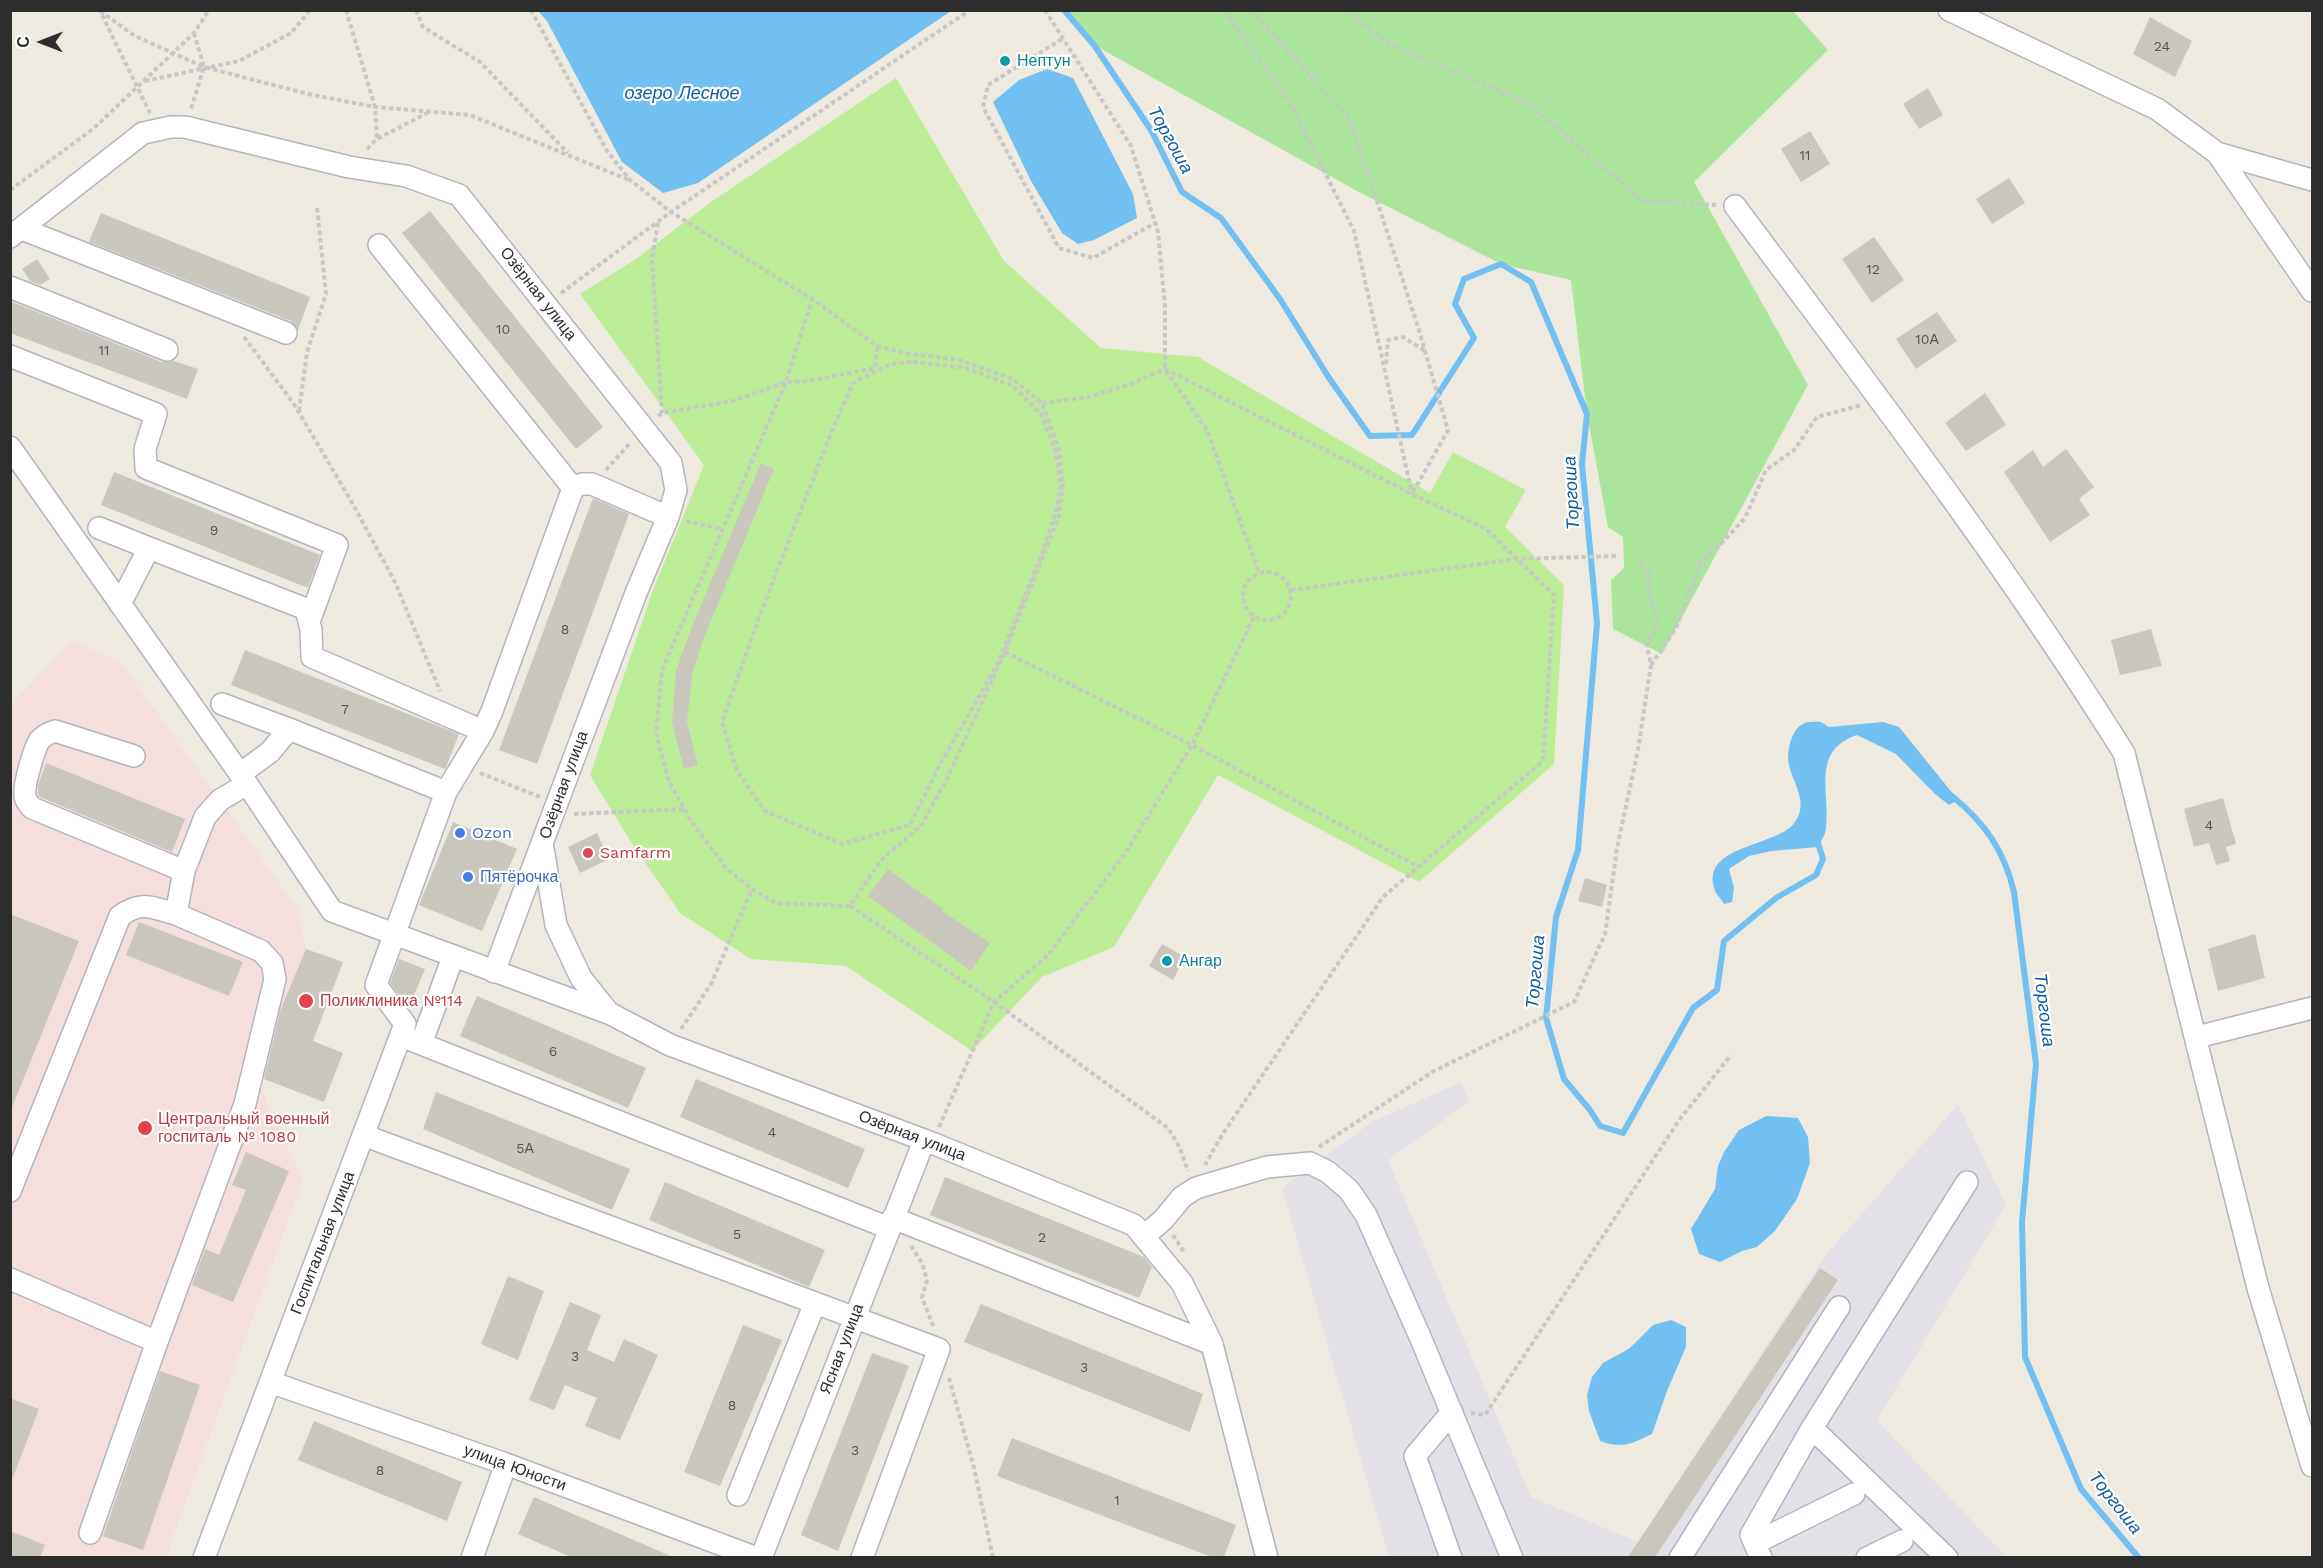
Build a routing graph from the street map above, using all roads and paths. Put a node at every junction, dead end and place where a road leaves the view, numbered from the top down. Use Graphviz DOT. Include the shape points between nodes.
graph roads {
  1 [pos="209,10"];
  2 [pos="310,10"];
  3 [pos="346,10"];
  4 [pos="416,10"];
  5 [pos="531,10"];
  6 [pos="970,10"];
  7 [pos="1045,10"];
  8 [pos="1224,10"];
  9 [pos="1251,10"];
  10 [pos="1344,10"];
  11 [pos="1949,10"];
  12 [pos="100,11"];
  13 [pos="194,33"];
  14 [pos="1062,39"];
  15 [pos="173,53"];
  16 [pos="204,67"];
  17 [pos="144,81"];
  18 [pos="138,87"];
  19 [pos="375,107"];
  20 [pos="430,111"];
  21 [pos="185,127"];
  22 [pos="159,129"];
  23 [pos="376,139"];
  24 [pos="2217,153"];
  25 [pos="570,156"];
  26 [pos="350,167"];
  27 [pos="630,180"];
  28 [pos="2313,180"];
  29 [pos="10,190"];
  30 [pos="1735,206"];
  31 [pos="317,207"];
  32 [pos="671,212"];
  33 [pos="659,222"];
  34 [pos="1155,223"];
  35 [pos="16,233"];
  36 [pos="379,245"];
  37 [pos="10,287"];
  38 [pos="2313,291"];
  39 [pos="812,299"];
  40 [pos="546,304"];
  41 [pos="222,309"];
  42 [pos="286,333"];
  43 [pos="877,346"];
  44 [pos="167,350"];
  45 [pos="1425,351"];
  46 [pos="12,361"];
  47 [pos="1165,369"];
  48 [pos="1386,370"];
  49 [pos="786,382"];
  50 [pos="1881,401"];
  51 [pos="1042,403"];
  52 [pos="299,412"];
  53 [pos="662,413"];
  54 [pos="645,428"];
  55 [pos="10,447"];
  56 [pos="583,486"];
  57 [pos="1412,494"];
  58 [pos="668,517"];
  59 [pos="99,528"];
  60 [pos="721,529"];
  61 [pos="149,548"];
  62 [pos="1617,556"];
  63 [pos="1517,559"];
  64 [pos="1643,561"];
  65 [pos="1259,573"];
  66 [pos="1291,590"];
  67 [pos="120,604"];
  68 [pos="1254,617"];
  69 [pos="309,622"];
  70 [pos="1005,652"];
  71 [pos="1651,665"];
  72 [pos="222,704"];
  73 [pos="452,720"];
  74 [pos="289,729"];
  75 [pos="483,731"];
  76 [pos="1192,746"];
  77 [pos="134,756"];
  78 [pos="462,765"];
  79 [pos="243,779"];
  80 [pos="446,792"];
  81 [pos="540,798"];
  82 [pos="684,809"];
  83 [pos="571,814"];
  84 [pos="910,825"];
  85 [pos="542,843"];
  86 [pos="1419,867"];
  87 [pos="184,871"];
  88 [pos="752,889"];
  89 [pos="850,906"];
  90 [pos="176,914"];
  91 [pos="393,934"];
  92 [pos="453,957"];
  93 [pos="494,972"];
  94 [pos="994,1002"];
  95 [pos="2313,1008"];
  96 [pos="609,1013"];
  97 [pos="401,1036"];
  98 [pos="2197,1037"];
  99 [pos="421,1044"];
  100 [pos="670,1045"];
  101 [pos="1731,1056"];
  102 [pos="363,1135"];
  103 [pos="930,1136"];
  104 [pos="1294,1164"];
  105 [pos="1204,1165"];
  106 [pos="1967,1182"];
  107 [pos="1196,1188"];
  108 [pos="10,1191"];
  109 [pos="895,1223"];
  110 [pos="1144,1236"];
  111 [pos="10,1279"];
  112 [pos="815,1303"];
  113 [pos="1839,1307"];
  114 [pos="854,1318"];
  115 [pos="157,1342"];
  116 [pos="1212,1344"];
  117 [pos="939,1349"];
  118 [pos="270,1382"];
  119 [pos="1452,1412"];
  120 [pos="1812,1428"];
  121 [pos="506,1464"];
  122 [pos="2313,1466"];
  123 [pos="1854,1494"];
  124 [pos="738,1495"];
  125 [pos="90,1533"];
  126 [pos="1902,1541"];
  127 [pos="1758,1550"];
  128 [pos="204,1557"];
  129 [pos="472,1557"];
  130 [pos="759,1557"];
  131 [pos="862,1557"];
  132 [pos="993,1557"];
  133 [pos="1267,1557"];
  134 [pos="1451,1557"];
  135 [pos="1512,1557"];
  136 [pos="1680,1557"];
  137 [pos="1867,1557"];
  138 [pos="1947,1557"];
  1 -- 13 [label="path"];
  2 -- 16 [label="path" via="291,33 239,60"];
  3 -- 19 [label="path"];
  4 -- 25 [label="path" via="423,27 480,62"];
  5 -- 27 [label="path" via="607,151"];
  6 -- 32 [label="path"];
  7 -- 14 [label="path"];
  8 -- 48 [label="path" via="1291,104 1354,231"];
  9 -- 45 [label="path" via="1351,121"];
  10 -- 30 [label="path" via="1389,44 1526,102 1643,201"];
  11 -- 24 [label="street" via="2157,109"];
  12 -- 15 [label="path" via="135,36"];
  12 -- 18 [label="path"];
  13 -- 15 [label="path"];
  13 -- 16 [label="path"];
  14 -- 34 [label="path" via="1131,146"];
  14 -- 34 [label="path" via="988,85 983,107 1059,248 1093,258"];
  15 -- 16 [label="path"];
  15 -- 17 [label="path"];
  16 -- 17 [label="path"];
  16 -- 19 [label="path"];
  16 -- 21 [label="path"];
  17 -- 18 [label="path"];
  18 -- 22 [label="path"];
  18 -- 29 [label="path" via="93,129"];
  19 -- 20 [label="path"];
  19 -- 23 [label="path"];
  20 -- 23 [label="path"];
  20 -- 25 [label="path" via="470,115"];
  21 -- 22 [label="street, Озёрная улица"];
  21 -- 26 [label="street, Озёрная улица"];
  22 -- 35 [label="street, Озёрная улица" via="143,134"];
  23 -- 26 [label="path"];
  24 -- 28 [label="street"];
  24 -- 38 [label="street"];
  25 -- 27 [label="path"];
  26 -- 40 [label="street, Озёрная улица" via="406,176 459,195"];
  27 -- 32 [label="path"];
  30 -- 50 [label="street"];
  31 -- 52 [label="path" via="326,294 307,352"];
  32 -- 33 [label="path"];
  32 -- 39 [label="path"];
  33 -- 40 [label="path"];
  33 -- 53 [label="path" via="652,259"];
  34 -- 47 [label="path" via="1165,306"];
  35 -- 41 [label="street"];
  36 -- 56 [label="street"];
  37 -- 44 [label="street"];
  39 -- 43 [label="path"];
  39 -- 49 [label="path"];
  40 -- 54 [label="street, Озёрная улица"];
  41 -- 42 [label="street"];
  41 -- 52 [label="path"];
  43 -- 49 [label="path" via="874,368"];
  43 -- 51 [label="path" via="959,360 1013,379"];
  45 -- 48 [label="path" via="1403,337 1388,340"];
  45 -- 57 [label="path" via="1448,430"];
  46 -- 69 [label="street" via="156,414 145,449 146,468 337,545"];
  47 -- 51 [label="path" via="1089,397"];
  47 -- 57 [label="path"];
  47 -- 65 [label="path" via="1207,430"];
  48 -- 57 [label="path"];
  49 -- 53 [label="path" via="734,401"];
  49 -- 60 [label="path"];
  50 -- 71 [label="path" via="1817,417 1794,450 1766,470 1745,518 1701,561 1676,628"];
  50 -- 98 [label="street" via="1956,502 2124,753"];
  51 -- 70 [label="path" via="1059,450 1063,484 1059,516"];
  52 -- 73 [label="path" via="395,582"];
  53 -- 54 [label="path"];
  54 -- 56 [label="path"];
  54 -- 58 [label="street, Озёрная улица" via="671,463 676,490"];
  55 -- 67 [label="street"];
  56 -- 58 [label="street"];
  56 -- 75 [label="street"];
  57 -- 63 [label="path" via="1486,529"];
  58 -- 60 [label="path"];
  58 -- 85 [label="street, Озёрная улица"];
  59 -- 61 [label="street"];
  60 -- 82 [label="path" via="662,670 656,733 669,782"];
  61 -- 67 [label="street"];
  61 -- 69 [label="street" via="306,609"];
  62 -- 63 [label="path"];
  63 -- 66 [label="path"];
  63 -- 86 [label="path" via="1554,595 1543,760"];
  64 -- 71 [label="path" via="1657,617 1647,646"];
  65 -- 66 [label="path" via="1275,573"];
  65 -- 68 [label="path" via="1246,582 1242,597"];
  66 -- 68 [label="path" via="1285,613 1270,620"];
  67 -- 79 [label="street"];
  68 -- 76 [label="path"];
  69 -- 73 [label="street" via="312,657"];
  70 -- 76 [label="path"];
  70 -- 89 [label="path" via="921,826 881,860"];
  71 -- 104 [label="path" via="1605,934 1574,1002 1432,1072"];
  72 -- 74 [label="street"];
  73 -- 75 [label="street"];
  74 -- 79 [label="street"];
  74 -- 80 [label="street"];
  75 -- 78 [label="street"];
  76 -- 86 [label="path"];
  76 -- 94 [label="path" via="1124,855 1047,956"];
  77 -- 87 [label="street" via="55,731 50,733 36,748 24,793 26,801 32,808"];
  78 -- 80 [label="street"];
  78 -- 81 [label="path"];
  79 -- 87 [label="street" via="205,817"];
  79 -- 91 [label="street" via="332,911"];
  80 -- 91 [label="street"];
  82 -- 83 [label="path"];
  82 -- 88 [label="path" via="726,868"];
  84 -- 84 [label="path" via="997,665 1044,548 1060,486 1055,451 1041,414 1013,386 966,368 913,362 890,364 853,383 763,606 722,722 737,771 765,811 842,844"];
  85 -- 93 [label="street"];
  85 -- 96 [label="street, Озёрная улица" via="556,925 581,978"];
  86 -- 105 [label="path" via="1383,897"];
  87 -- 90 [label="street"];
  88 -- 89 [label="path" via="776,903"];
  88 -- 100 [label="path" via="711,984"];
  89 -- 94 [label="path"];
  90 -- 108 [label="street" via="142,905 120,916"];
  90 -- 115 [label="street" via="261,951 272,963 275,979 245,1104"];
  91 -- 92 [label="street"];
  91 -- 97 [label="street" via="376,984 405,1024"];
  92 -- 93 [label="street"];
  92 -- 99 [label="street"];
  93 -- 96 [label="street"];
  94 -- 103 [label="path"];
  94 -- 107 [label="path" via="1168,1128"];
  95 -- 98 [label="street"];
  96 -- 100 [label="street, Озёрная улица"];
  97 -- 99 [label="street"];
  97 -- 102 [label="street, Госпитальная улица"];
  98 -- 122 [label="street" via="2258,1288"];
  99 -- 109 [label="street"];
  100 -- 103 [label="street, Озёрная улица"];
  101 -- 119 [label="path" via="1680,1119 1485,1414"];
  102 -- 112 [label="street"];
  102 -- 118 [label="street, Госпитальная улица"];
  103 -- 109 [label="street, Ясная улица"];
  103 -- 110 [label="street, Озёрная улица" via="1134,1225"];
  104 -- 107 [label="street" via="1267,1167"];
  104 -- 119 [label="street" via="1310,1163 1328,1172 1349,1190 1366,1215"];
  106 -- 120 [label="street"];
  107 -- 110 [label="street"];
  109 -- 114 [label="street, Ясная улица"];
  109 -- 116 [label="street"];
  109 -- 117 [label="path" via="922,1263 927,1280 922,1298"];
  110 -- 116 [label="street, Озёрная улица" via="1182,1283"];
  111 -- 115 [label="street"];
  112 -- 114 [label="street"];
  112 -- 124 [label="street"];
  113 -- 136 [label="street"];
  114 -- 117 [label="street"];
  114 -- 130 [label="street, Ясная улица"];
  115 -- 125 [label="street"];
  116 -- 133 [label="street, Озёрная улица"];
  117 -- 131 [label="street"];
  117 -- 132 [label="path" via="963,1423"];
  118 -- 121 [label="street, улица Юности"];
  118 -- 128 [label="street, Госпитальная улица"];
  119 -- 134 [label="street" via="1415,1456"];
  119 -- 135 [label="street"];
  120 -- 127 [label="street" via="1751,1535"];
  120 -- 138 [label="street"];
  121 -- 129 [label="street"];
  121 -- 130 [label="street, улица Юности"];
  123 -- 127 [label="street"];
  126 -- 137 [label="street"];
}
